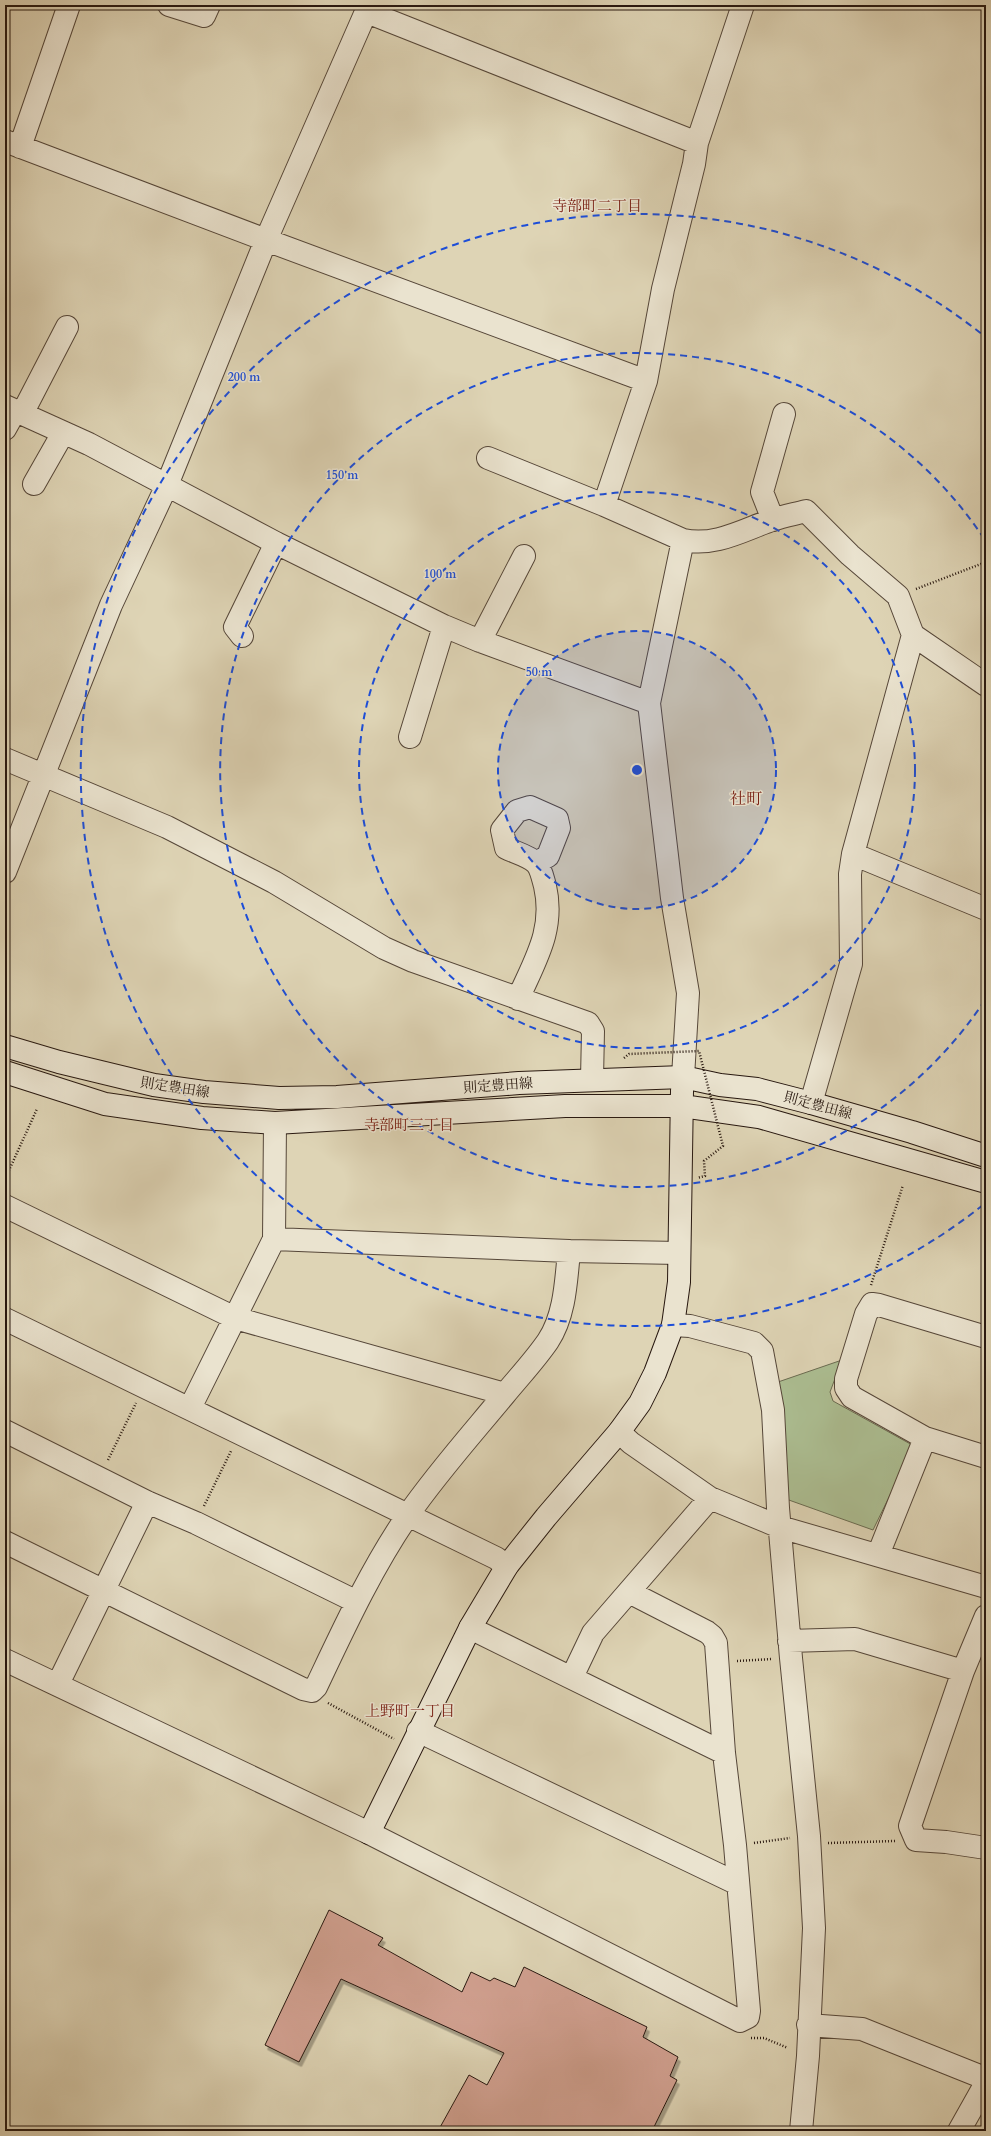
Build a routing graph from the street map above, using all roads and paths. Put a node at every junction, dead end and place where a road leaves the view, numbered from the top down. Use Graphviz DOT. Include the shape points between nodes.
graph roads {
  1 [pos="69,5"];
  2 [pos="169,5"];
  3 [pos="210,5"];
  4 [pos="743,5"];
  5 [pos="368,8"];
  6 [pos="697,143"];
  7 [pos="13,144"];
  8 [pos="266,240"];
  9 [pos="67,326"];
  10 [pos="646,381"];
  11 [pos="784,414"];
  12 [pos="12,415"];
  13 [pos="63,433"];
  14 [pos="488,458"];
  15 [pos="34,484"];
  16 [pos="167,484"];
  17 [pos="604,505"];
  18 [pos="773,520"];
  19 [pos="683,540"];
  20 [pos="276,543"];
  21 [pos="524,556"];
  22 [pos="986,562"];
  23 [pos="898,596"];
  24 [pos="444,626"];
  25 [pos="913,635"];
  26 [pos="242,636"];
  27 [pos="480,641"];
  28 [pos="986,685"];
  29 [pos="649,704"];
  30 [pos="410,737"];
  31 [pos="5,759"];
  32 [pos="43,775"];
  33 [pos="853,854"];
  34 [pos="536,863"];
  35 [pos="5,872"];
  36 [pos="986,909"];
  37 [pos="518,999"];
  38 [pos="5,1046"];
  39 [pos="624,1058"];
  40 [pos="5,1072"];
  41 [pos="683,1077"];
  42 [pos="592,1079"];
  43 [pos="812,1103"];
  44 [pos="682,1106"];
  45 [pos="37,1109"];
  46 [pos="275,1123"];
  47 [pos="986,1156"];
  48 [pos="697,1178"];
  49 [pos="5,1179"];
  50 [pos="986,1182"];
  51 [pos="903,1185"];
  52 [pos="5,1206"];
  53 [pos="274,1239"];
  54 [pos="569,1252"];
  55 [pos="680,1253"];
  56 [pos="872,1304"];
  57 [pos="235,1318"];
  58 [pos="5,1319"];
  59 [pos="672,1326"];
  60 [pos="986,1338"];
  61 [pos="144,1387"];
  62 [pos="505,1394"];
  63 [pos="190,1408"];
  64 [pos="5,1431"];
  65 [pos="240,1432"];
  66 [pos="619,1432"];
  67 [pos="926,1438"];
  68 [pos="986,1457"];
  69 [pos="100,1477"];
  70 [pos="710,1498"];
  71 [pos="147,1502"];
  72 [pos="408,1515"];
  73 [pos="196,1523"];
  74 [pos="780,1527"];
  75 [pos="5,1542"];
  76 [pos="878,1555"];
  77 [pos="507,1566"];
  78 [pos="986,1587"];
  79 [pos="103,1589"];
  80 [pos="630,1592"];
  81 [pos="357,1602"];
  82 [pos="986,1616"];
  83 [pos="470,1628"];
  84 [pos="790,1650"];
  85 [pos="5,1660"];
  86 [pos="716,1663"];
  87 [pos="963,1671"];
  88 [pos="572,1677"];
  89 [pos="58,1684"];
  90 [pos="312,1690"];
  91 [pos="418,1731"];
  92 [pos="396,1741"];
  93 [pos="724,1753"];
  94 [pos="369,1833"];
  95 [pos="916,1840"];
  96 [pos="809,1843"];
  97 [pos="735,1845"];
  98 [pos="986,1848"];
  99 [pos="738,1884"];
  100 [pos="808,2025"];
  101 [pos="750,2038"];
  102 [pos="808,2056"];
  103 [pos="986,2075"];
  104 [pos="986,2083"];
  105 [pos="801,2131"];
  106 [pos="959,2131"];
  1 -- 7 [label="street"];
  2 -- 3 [label="street" via="204,16"];
  4 -- 6 [label="street"];
  5 -- 6 [label="street"];
  5 -- 8 [label="street"];
  6 -- 10 [label="street" via="663,289"];
  7 -- 8 [label="street"];
  8 -- 10 [label="street"];
  8 -- 16 [label="street"];
  9 -- 12 [label="street"];
  10 -- 17 [label="street"];
  11 -- 18 [label="street" via="762,492"];
  12 -- 13 [label="street"];
  13 -- 15 [label="street"];
  13 -- 16 [label="street"];
  14 -- 17 [label="street"];
  16 -- 20 [label="street"];
  16 -- 32 [label="street" via="110,605"];
  17 -- 19 [label="street"];
  18 -- 19 [label="street" via="730,538 691,542"];
  18 -- 23 [label="street" via="806,511 850,555"];
  19 -- 29 [label="street"];
  20 -- 24 [label="street"];
  20 -- 26 [label="street" via="235,626"];
  21 -- 27 [label="street"];
  22 -- 23 [label="path"];
  23 -- 25 [label="street"];
  24 -- 27 [label="street"];
  24 -- 30 [label="street"];
  25 -- 28 [label="street"];
  25 -- 33 [label="street"];
  27 -- 29 [label="street"];
  29 -- 41 [label="street" via="672,898 688,993"];
  31 -- 32 [label="street"];
  32 -- 35 [label="street"];
  32 -- 37 [label="street" via="181,835 274,882 384,948"];
  33 -- 36 [label="street"];
  33 -- 43 [label="street" via="850,874 851,964"];
  34 -- 37 [label="street" via="548,900 548,926"];
  37 -- 42 [label="street" via="588,1023 593,1031"];
  38 -- 42 [label="street, 則定豊田線" via="154,1085 279,1098 337,1097 519,1082"];
  39 -- 48 [label="path, bridge" via="629,1054 699,1051 723,1146 704,1161 704,1176"];
  40 -- 46 [label="street, 則定豊田線" via="105,1104 202,1118"];
  41 -- 42 [label="street, 則定豊田線"];
  41 -- 43 [label="street, 則定豊田線" via="757,1089"];
  41 -- 44 [label="street"];
  43 -- 47 [label="street, 則定豊田線"];
  44 -- 46 [label="street, 則定豊田線" via="565,1106"];
  44 -- 50 [label="street, 則定豊田線" via="760,1117"];
  44 -- 55 [label="street"];
  45 -- 49 [label="path"];
  46 -- 53 [label="street"];
  51 -- 56 [label="path" via="869,1292"];
  52 -- 57 [label="street"];
  53 -- 54 [label="street"];
  53 -- 57 [label="street"];
  54 -- 55 [label="street"];
  54 -- 62 [label="street" via="565,1295 556,1324 545,1345"];
  55 -- 59 [label="street" via="679,1282"];
  56 -- 60 [label="street" via="879,1304"];
  56 -- 67 [label="street" via="866,1314 846,1379 846,1388 852,1397"];
  57 -- 62 [label="street"];
  57 -- 63 [label="street"];
  58 -- 61 [label="street"];
  59 -- 66 [label="street" via="646,1392"];
  59 -- 74 [label="street" via="690,1326 754,1343 762,1351 773,1410"];
  61 -- 63 [label="street"];
  61 -- 69 [label="path"];
  62 -- 72 [label="street" via="451,1458"];
  63 -- 65 [label="street"];
  64 -- 69 [label="street"];
  65 -- 72 [label="street"];
  65 -- 73 [label="path"];
  66 -- 70 [label="street"];
  66 -- 77 [label="street" via="546,1516"];
  67 -- 68 [label="street"];
  67 -- 76 [label="street"];
  69 -- 71 [label="street"];
  70 -- 74 [label="street"];
  70 -- 80 [label="street"];
  71 -- 73 [label="street"];
  71 -- 79 [label="street"];
  72 -- 77 [label="street" via="496,1558"];
  72 -- 81 [label="street"];
  73 -- 81 [label="street"];
  74 -- 76 [label="street"];
  74 -- 84 [label="street"];
  75 -- 79 [label="street"];
  76 -- 78 [label="street"];
  77 -- 83 [label="street"];
  79 -- 89 [label="street"];
  79 -- 90 [label="street" via="304,1689"];
  80 -- 86 [label="street" via="712,1636 716,1643"];
  80 -- 88 [label="street" via="593,1633"];
  81 -- 90 [label="street" via="316,1687"];
  82 -- 87 [label="street"];
  83 -- 88 [label="street"];
  83 -- 91 [label="street"];
  84 -- 86 [label="path"];
  84 -- 87 [label="street" via="854,1639"];
  84 -- 96 [label="street"];
  85 -- 89 [label="street"];
  86 -- 93 [label="street"];
  87 -- 95 [label="street" via="910,1826"];
  88 -- 93 [label="street"];
  89 -- 94 [label="street"];
  90 -- 92 [label="path" via="320,1698"];
  91 -- 94 [label="street"];
  91 -- 99 [label="street"];
  93 -- 97 [label="street"];
  94 -- 99 [label="street" via="740,2021 748,2017 749,2011"];
  95 -- 96 [label="path"];
  95 -- 98 [label="street"];
  96 -- 97 [label="path"];
  96 -- 100 [label="street" via="814,1928"];
  97 -- 99 [label="street"];
  100 -- 102 [label="street"];
  100 -- 103 [label="street" via="862,2029 982,2077"];
  101 -- 102 [label="path" via="764,2038"];
  102 -- 105 [label="street"];
  104 -- 106 [label="street"];
}
